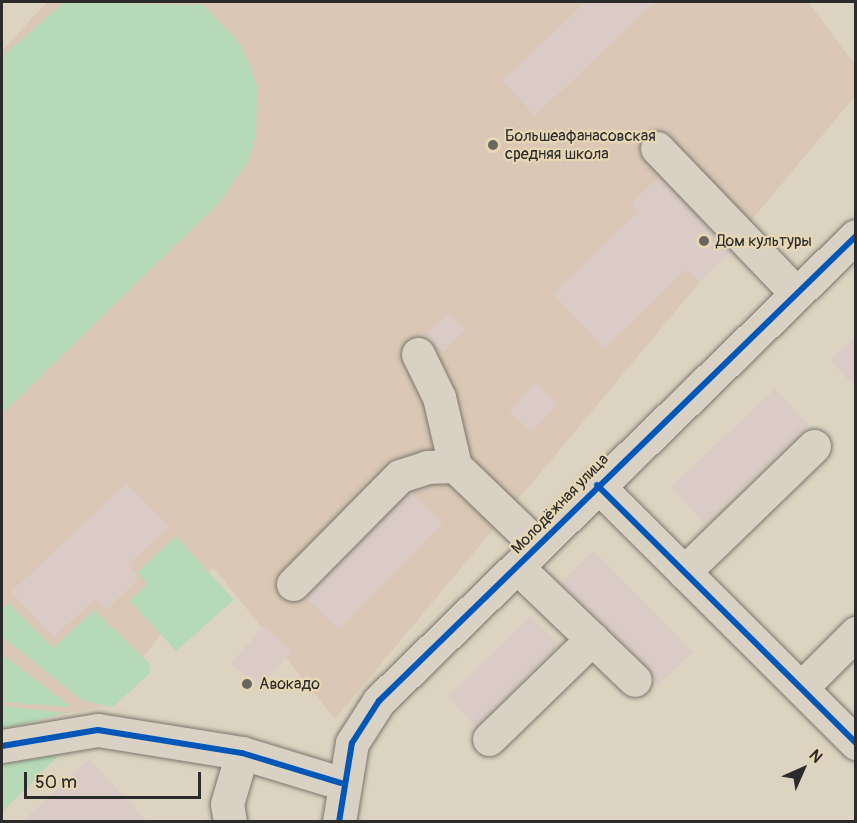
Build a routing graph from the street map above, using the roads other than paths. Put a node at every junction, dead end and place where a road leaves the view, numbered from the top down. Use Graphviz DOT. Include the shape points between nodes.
graph roads {
  1 [pos="657,148"];
  2 [pos="855,236"];
  3 [pos="796,293"];
  4 [pos="418,354"];
  5 [pos="814,446"];
  6 [pos="455,466"];
  7 [pos="597,485"];
  8 [pos="527,556"];
  9 [pos="684,572"];
  10 [pos="293,584"];
  11 [pos="855,633"];
  12 [pos="592,639"];
  13 [pos="634,680"];
  14 [pos="801,688"];
  15 [pos="489,739"];
  16 [pos="855,743"];
  17 [pos="2,746"];
  18 [pos="242,753"];
  19 [pos="341,783"];
  20 [pos="230,822"];
  21 [pos="339,822"];
  1 -- 3 [label="street"];
  2 -- 3 [label="street, Молодёжная улица"];
  3 -- 7 [label="street, Молодёжная улица"];
  4 -- 6 [label="street" via="439,397"];
  5 -- 9 [label="street"];
  6 -- 8 [label="street"];
  6 -- 10 [label="street" via="427,467 400,476"];
  7 -- 8 [label="street, Молодёжная улица"];
  7 -- 9 [label="street"];
  8 -- 12 [label="street"];
  8 -- 19 [label="street, Молодёжная улица" via="379,701 351,743"];
  9 -- 14 [label="street"];
  11 -- 14 [label="street"];
  12 -- 13 [label="street"];
  12 -- 15 [label="street"];
  14 -- 16 [label="street"];
  17 -- 18 [label="street" via="98,730"];
  18 -- 19 [label="street"];
  18 -- 20 [label="street" via="227,804"];
  19 -- 21 [label="street, Молодёжная улица"];
}
